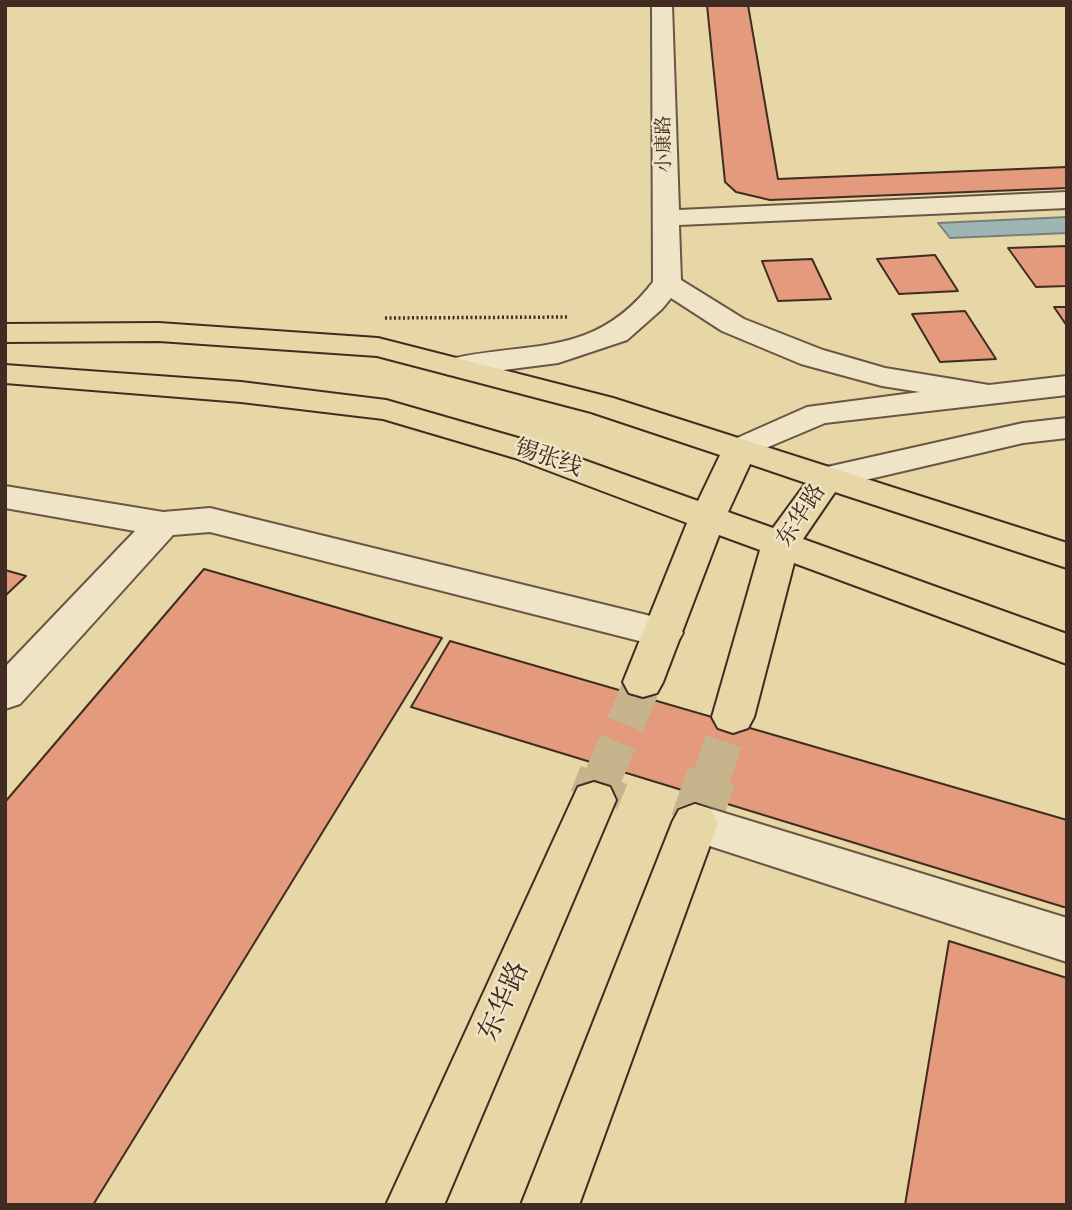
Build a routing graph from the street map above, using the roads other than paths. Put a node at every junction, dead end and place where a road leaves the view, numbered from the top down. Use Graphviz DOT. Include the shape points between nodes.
graph roads {
  1 [pos="662,5"];
  2 [pos="1067,200"];
  3 [pos="666,218"];
  4 [pos="667,284"];
  5 [pos="5,333"];
  6 [pos="457,368"];
  7 [pos="5,374"];
  8 [pos="1067,384"];
  9 [pos="984,393"];
  10 [pos="1067,428"];
  11 [pos="740,449"];
  12 [pos="827,478"];
  13 [pos="5,497"];
  14 [pos="708,516"];
  15 [pos="163,524"];
  16 [pos="780,545"];
  17 [pos="1067,556"];
  18 [pos="663,633"];
  19 [pos="1067,649"];
  20 [pos="643,682"];
  21 [pos="5,693"];
  22 [pos="733,717"];
  23 [pos="594,800"];
  24 [pos="695,823"];
  25 [pos="1067,940"];
  26 [pos="415,1205"];
  27 [pos="550,1205"];
  1 -- 3 [label="street, 小康路"];
  2 -- 3 [label="street"];
  3 -- 4 [label="street, 小康路"];
  4 -- 6 [label="street" via="616,334 558,354"];
  4 -- 9 [label="street" via="733,325 812,357 882,377"];
  5 -- 6 [label="main road" via="159,332 365,346"];
  6 -- 11 [label="main road" via="602,405"];
  7 -- 14 [label="main road, 锡张线" via="241,392 386,410 527,451"];
  8 -- 9 [label="street"];
  9 -- 11 [label="street" via="818,414"];
  10 -- 12 [label="street" via="1023,433"];
  11 -- 12 [label="main road"];
  11 -- 14 [label="main road"];
  12 -- 16 [label="main road, 东华路"];
  12 -- 17 [label="main road"];
  13 -- 15 [label="street"];
  14 -- 16 [label="main road, 锡张线"];
  14 -- 18 [label="main road"];
  15 -- 18 [label="street" via="210,520"];
  15 -- 21 [label="street"];
  16 -- 19 [label="main road, 锡张线"];
  16 -- 22 [label="main road, 东华路"];
  18 -- 20 [label="main road"];
  23 -- 26 [label="main road, 东华路"];
  24 -- 25 [label="street"];
  24 -- 27 [label="main road"];
}
